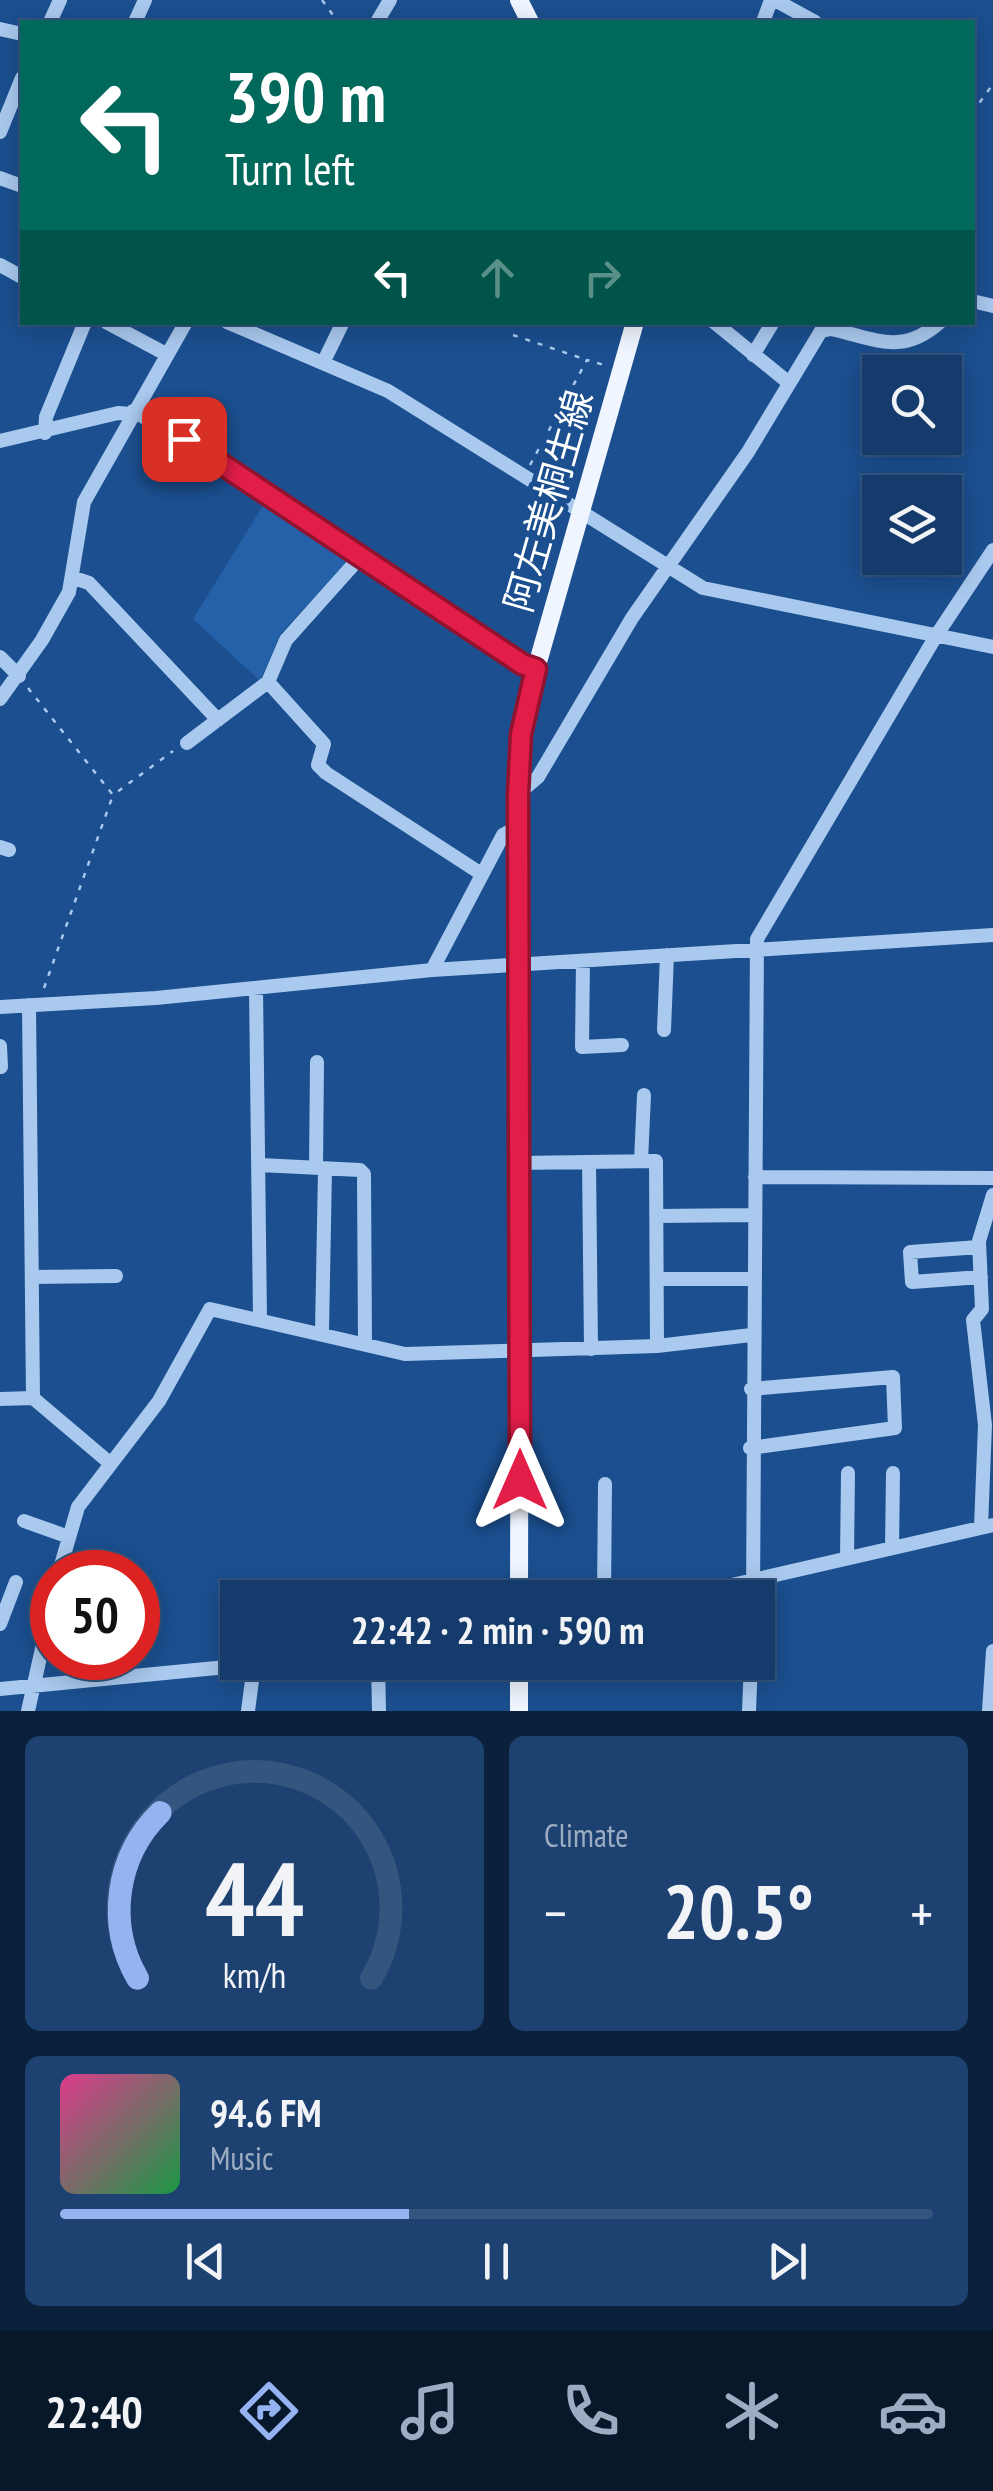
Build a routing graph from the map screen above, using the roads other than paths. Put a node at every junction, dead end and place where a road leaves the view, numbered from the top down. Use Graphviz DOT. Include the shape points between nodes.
graph roads {
  1 [pos="773,0"];
  2 [pos="811,20"];
  3 [pos="20,83"];
  4 [pos="0,132"];
  5 [pos="83,325"];
  6 [pos="112,325"];
  7 [pos="184,325"];
  8 [pos="234,325"];
  9 [pos="342,325"];
  10 [pos="633,325"];
  11 [pos="718,325"];
  12 [pos="771,325"];
  13 [pos="936,325"];
  14 [pos="166,354"];
  15 [pos="753,355"];
  16 [pos="324,361"];
  17 [pos="789,383"];
  18 [pos="132,413"];
  19 [pos="46,432"];
  20 [pos="0,441"];
  21 [pos="580,512"];
  22 [pos="993,550"];
  23 [pos="362,555"];
  24 [pos="669,566"];
  25 [pos="74,578"];
  26 [pos="936,636"];
  27 [pos="993,647"];
  28 [pos="0,657"];
  29 [pos="536,669"];
  30 [pos="18,676"];
  31 [pos="268,682"];
  32 [pos="0,698"];
  33 [pos="218,720"];
  34 [pos="187,743"];
  35 [pos="518,794"];
  36 [pos="518,827"];
  37 [pos="480,873"];
  38 [pos="993,936"];
  39 [pos="756,950"];
  40 [pos="667,955"];
  41 [pos="583,961"];
  42 [pos="518,964"];
  43 [pos="432,970"];
  44 [pos="256,988"];
  45 [pos="36,1005"];
  46 [pos="0,1007"];
  47 [pos="664,1030"];
  48 [pos="622,1045"];
  49 [pos="0,1046"];
  50 [pos="317,1062"];
  51 [pos="1,1066"];
  52 [pos="644,1095"];
  53 [pos="641,1161"];
  54 [pos="589,1162"];
  55 [pos="519,1164"];
  56 [pos="260,1165"];
  57 [pos="321,1168"];
  58 [pos="755,1177"];
  59 [pos="993,1178"];
  60 [pos="993,1195"];
  61 [pos="754,1215"];
  62 [pos="657,1216"];
  63 [pos="984,1262"];
  64 [pos="116,1276"];
  65 [pos="32,1277"];
  66 [pos="658,1279"];
  67 [pos="753,1279"];
  68 [pos="260,1319"];
  69 [pos="322,1332"];
  70 [pos="751,1335"];
  71 [pos="365,1344"];
  72 [pos="657,1346"];
  73 [pos="592,1349"];
  74 [pos="520,1351"];
  75 [pos="751,1388"];
  76 [pos="33,1398"];
  77 [pos="0,1399"];
  78 [pos="750,1448"];
  79 [pos="111,1464"];
  80 [pos="893,1473"];
  81 [pos="848,1474"];
  82 [pos="606,1484"];
  83 [pos="24,1521"];
  84 [pos="987,1526"];
  85 [pos="66,1536"];
  86 [pos="892,1548"];
  87 [pos="63,1550"];
  88 [pos="847,1558"];
  89 [pos="753,1579"];
  90 [pos="520,1580"];
  91 [pos="604,1580"];
  92 [pos="749,1580"];
  93 [pos="16,1582"];
  94 [pos="0,1624"];
  95 [pos="993,1650"];
  96 [pos="220,1668"];
  97 [pos="37,1680"];
  98 [pos="252,1680"];
  99 [pos="378,1680"];
  100 [pos="520,1680"];
  101 [pos="750,1680"];
  102 [pos="36,1686"];
  103 [pos="0,1688"];
  104 [pos="28,1711"];
  105 [pos="248,1711"];
  106 [pos="379,1711"];
  107 [pos="520,1711"];
  108 [pos="749,1711"];
  109 [pos="988,1711"];
  1 -- 2 [label="street"];
  3 -- 4 [label="street"];
  5 -- 19 [label="street"];
  6 -- 14 [label="street"];
  7 -- 14 [label="street"];
  8 -- 16 [label="street"];
  9 -- 16 [label="street"];
  10 -- 21 [label="main road, 阿左美桐生線"];
  11 -- 15 [label="street"];
  12 -- 15 [label="street"];
  13 -- 17 [label="street" via="905,344 825,329"];
  14 -- 18 [label="street"];
  15 -- 17 [label="street"];
  16 -- 21 [label="street" via="388,391"];
  17 -- 24 [label="street"];
  18 -- 19 [label="street"];
  18 -- 23 [label="street" via="184,439"];
  18 -- 25 [label="street" via="84,502"];
  19 -- 20 [label="street"];
  21 -- 24 [label="street"];
  21 -- 29 [label="main road, 阿左美桐生線"];
  22 -- 26 [label="street"];
  23 -- 29 [label="street"];
  23 -- 31 [label="street" via="286,640"];
  24 -- 26 [label="street" via="720,594"];
  24 -- 35 [label="street" via="538,777"];
  25 -- 30 [label="street"];
  25 -- 33 [label="street" via="89,584"];
  26 -- 27 [label="street"];
  26 -- 39 [label="street" via="766,922"];
  28 -- 30 [label="street"];
  29 -- 35 [label="main road, 阿左美桐生線" via="521,734"];
  30 -- 32 [label="street"];
  31 -- 33 [label="street"];
  31 -- 37 [label="street" via="324,744 318,765 326,773"];
  33 -- 34 [label="street"];
  35 -- 36 [label="main road, 阿左美桐生線"];
  36 -- 37 [label="street" via="502,835"];
  36 -- 42 [label="main road, 阿左美桐生線"];
  37 -- 43 [label="street"];
  38 -- 39 [label="street"];
  39 -- 40 [label="street"];
  39 -- 58 [label="street"];
  40 -- 41 [label="street"];
  40 -- 47 [label="street"];
  41 -- 42 [label="street"];
  41 -- 48 [label="street" via="582,1046"];
  42 -- 43 [label="street"];
  42 -- 55 [label="main road, 阿左美桐生線"];
  43 -- 44 [label="street"];
  44 -- 45 [label="street"];
  44 -- 56 [label="street"];
  45 -- 46 [label="street"];
  45 -- 65 [label="street"];
  49 -- 51 [label="street"];
  50 -- 57 [label="street"];
  52 -- 53 [label="street"];
  53 -- 54 [label="street"];
  53 -- 62 [label="street" via="656,1161"];
  54 -- 55 [label="street"];
  54 -- 73 [label="street"];
  55 -- 74 [label="main road, 阿左美桐生線"];
  56 -- 57 [label="street"];
  56 -- 68 [label="street"];
  57 -- 69 [label="street"];
  57 -- 71 [label="street" via="360,1170 367,1181"];
  58 -- 59 [label="street"];
  58 -- 61 [label="street"];
  60 -- 63 [label="street"];
  61 -- 62 [label="street"];
  61 -- 67 [label="street"];
  62 -- 66 [label="street"];
  63 -- 84 [label="street" via="982,1309 972,1320"];
  64 -- 65 [label="street"];
  65 -- 76 [label="street"];
  66 -- 67 [label="street"];
  66 -- 72 [label="street"];
  67 -- 70 [label="street"];
  68 -- 69 [label="street"];
  68 -- 79 [label="street" via="210,1309 159,1401"];
  69 -- 71 [label="street"];
  70 -- 72 [label="street"];
  70 -- 75 [label="street"];
  71 -- 74 [label="street" via="405,1354"];
  72 -- 73 [label="street"];
  73 -- 74 [label="street"];
  74 -- 90 [label="main road, 阿左美桐生線"];
  75 -- 78 [label="street"];
  75 -- 78 [label="street" via="893,1377 894,1428"];
  76 -- 77 [label="street"];
  76 -- 79 [label="street"];
  78 -- 89 [label="street"];
  79 -- 85 [label="street" via="78,1507"];
  80 -- 86 [label="street"];
  81 -- 88 [label="street"];
  82 -- 91 [label="street"];
  83 -- 85 [label="street"];
  84 -- 86 [label="street"];
  85 -- 87 [label="street"];
  86 -- 88 [label="street"];
  88 -- 89 [label="street"];
  89 -- 92 [label="street"];
  93 -- 94 [label="street"];
  95 -- 109 [label="street"];
  96 -- 102 [label="street"];
  97 -- 102 [label="street"];
  98 -- 105 [label="street"];
  99 -- 106 [label="street"];
  100 -- 107 [label="main road"];
  101 -- 108 [label="street"];
  102 -- 103 [label="street"];
  102 -- 104 [label="street"];
}
